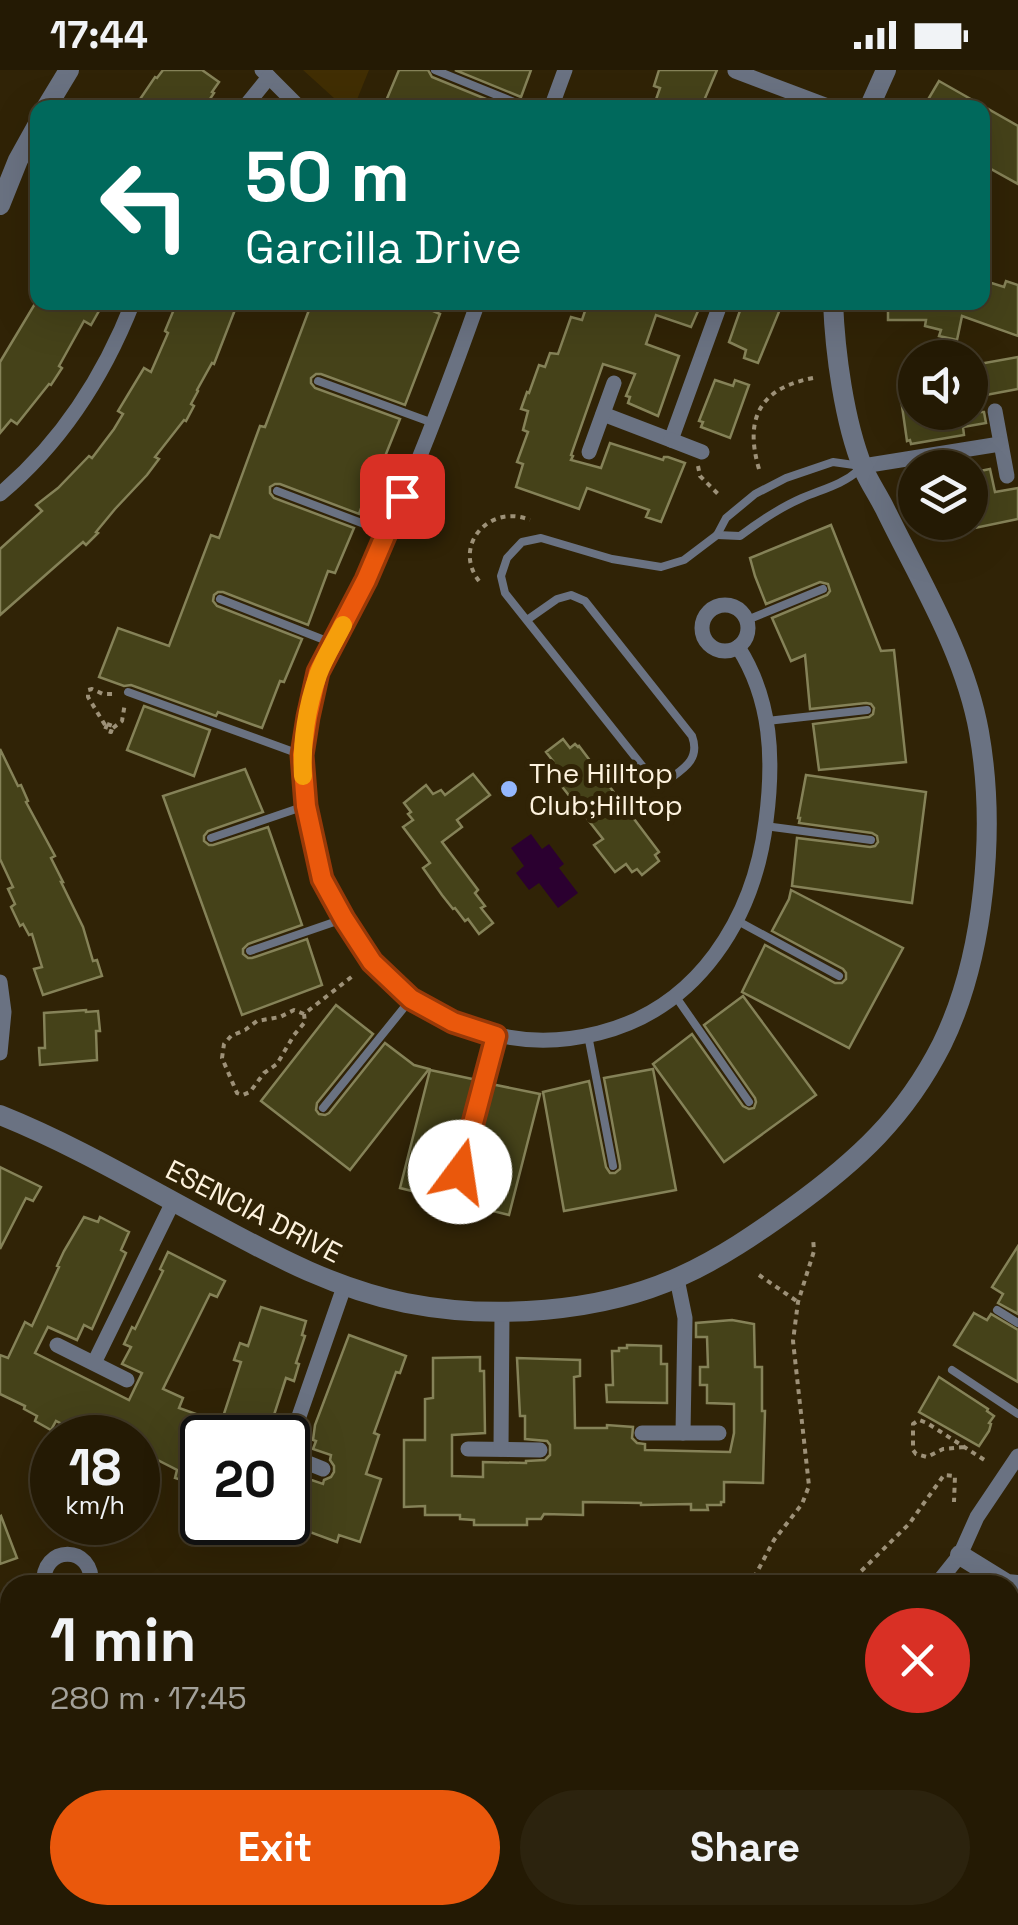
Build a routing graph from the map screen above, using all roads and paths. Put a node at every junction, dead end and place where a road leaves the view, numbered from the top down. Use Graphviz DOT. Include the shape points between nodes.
graph roads {
  1 [pos="69,70"];
  2 [pos="434,70"];
  3 [pos="565,70"];
  4 [pos="886,70"];
  5 [pos="735,71"];
  6 [pos="265,74"];
  7 [pos="51,100"];
  8 [pos="249,100"];
  9 [pos="292,100"];
  10 [pos="509,100"];
  11 [pos="554,100"];
  12 [pos="811,100"];
  13 [pos="873,100"];
  14 [pos="30,138"];
  15 [pos="0,204"];
  16 [pos="129,310"];
  17 [pos="475,310"];
  18 [pos="718,310"];
  19 [pos="834,310"];
  20 [pos="813,378"];
  21 [pos="318,381"];
  22 [pos="614,383"];
  23 [pos="995,411"];
  24 [pos="603,414"];
  25 [pos="432,423"];
  26 [pos="671,440"];
  27 [pos="1000,444"];
  28 [pos="589,452"];
  29 [pos="702,452"];
  30 [pos="863,466"];
  31 [pos="759,469"];
  32 [pos="1006,476"];
  33 [pos="277,491"];
  34 [pos="0,494"];
  35 [pos="719,495"];
  36 [pos="530,520"];
  37 [pos="388,533"];
  38 [pos="717,535"];
  39 [pos="479,580"];
  40 [pos="823,589"];
  41 [pos="220,599"];
  42 [pos="527,620"];
  43 [pos="746,620"];
  44 [pos="334,644"];
  45 [pos="738,646"];
  46 [pos="128,692"];
  47 [pos="867,710"];
  48 [pos="767,721"];
  49 [pos="302,755"];
  50 [pos="306,806"];
  51 [pos="766,826"];
  52 [pos="210,838"];
  53 [pos="871,840"];
  54 [pos="344,919"];
  55 [pos="736,920"];
  56 [pos="250,951"];
  57 [pos="354,974"];
  58 [pos="839,976"];
  59 [pos="0,982"];
  60 [pos="676,997"];
  61 [pos="411,999"];
  62 [pos="304,1014"];
  63 [pos="588,1035"];
  64 [pos="496,1036"];
  65 [pos="0,1054"];
  66 [pos="749,1102"];
  67 [pos="323,1108"];
  68 [pos="0,1115"];
  69 [pos="613,1166"];
  70 [pos="460,1172"];
  71 [pos="173,1202"];
  72 [pos="813,1238"];
  73 [pos="759,1275"];
  74 [pos="677,1278"];
  75 [pos="344,1287"];
  76 [pos="798,1302"];
  77 [pos="997,1310"];
  78 [pos="502,1312"];
  79 [pos="1018,1323"];
  80 [pos="57,1345"];
  81 [pos="94,1363"];
  82 [pos="952,1370"];
  83 [pos="127,1380"];
  84 [pos="1018,1414"];
  85 [pos="300,1415"];
  86 [pos="642,1433"];
  87 [pos="683,1433"];
  88 [pos="720,1433"];
  89 [pos="964,1447"];
  90 [pos="468,1449"];
  91 [pos="501,1450"];
  92 [pos="540,1450"];
  93 [pos="1018,1456"];
  94 [pos="986,1461"];
  95 [pos="310,1462"];
  96 [pos="323,1468"];
  97 [pos="954,1502"];
  98 [pos="960,1555"];
  99 [pos="44,1575"];
  100 [pos="92,1575"];
  101 [pos="754,1575"];
  102 [pos="857,1575"];
  103 [pos="944,1575"];
  104 [pos="991,1575"];
  1 -- 7 [label="street"];
  2 -- 10 [label="lane"];
  3 -- 11 [label="street"];
  4 -- 13 [label="street"];
  5 -- 12 [label="street"];
  6 -- 8 [label="street"];
  6 -- 9 [label="street"];
  14 -- 15 [label="street"];
  16 -- 34 [label="street" via="85,400"];
  17 -- 25 [label="street"];
  18 -- 26 [label="street"];
  19 -- 30 [label="street, ESENCIA DRIVE" via="847,410"];
  20 -- 31 [label="path" via="783,386 766,401 753,432"];
  21 -- 25 [label="lane"];
  22 -- 24 [label="street"];
  23 -- 27 [label="street"];
  24 -- 26 [label="street"];
  24 -- 28 [label="street"];
  25 -- 37 [label="street"];
  26 -- 29 [label="street"];
  27 -- 30 [label="street"];
  27 -- 32 [label="street"];
  29 -- 35 [label="path" via="698,471"];
  30 -- 38 [label="lane" via="844,484 765,517 740,536"];
  30 -- 38 [label="lane" via="833,462 786,478 755,494"];
  30 -- 74 [label="street, ESENCIA DRIVE" via="949,636 978,731 987,819 972,951 941,1046 884,1131 763,1229"];
  33 -- 37 [label="lane"];
  36 -- 39 [label="path" via="501,516 482,526 469,562"];
  37 -- 44 [label="street"];
  38 -- 42 [label="lane" via="684,560 661,567 540,538 522,542 501,576 505,593"];
  40 -- 43 [label="lane"];
  41 -- 44 [label="lane"];
  42 -- 42 [label="lane" via="659,787 692,760 692,736 585,601 572,595 557,599"];
  43 -- 45 [label="street" via="747,634"];
  43 -- 45 [label="street" via="737,608 722,605 704,620 704,635 714,647"];
  44 -- 49 [label="street" via="318,672"];
  45 -- 48 [label="street"];
  46 -- 46 [label="path" via="114,728 88,697 92,688"];
  46 -- 49 [label="lane"];
  47 -- 48 [label="lane"];
  48 -- 51 [label="street"];
  49 -- 50 [label="street"];
  50 -- 52 [label="lane"];
  50 -- 54 [label="street" via="322,879"];
  51 -- 53 [label="lane"];
  51 -- 55 [label="street"];
  54 -- 56 [label="lane"];
  54 -- 61 [label="street" via="372,962"];
  55 -- 58 [label="lane"];
  55 -- 60 [label="street"];
  57 -- 62 [label="path"];
  59 -- 65 [label="street"];
  60 -- 63 [label="street" via="620,1028"];
  60 -- 66 [label="lane"];
  61 -- 64 [label="street"];
  61 -- 67 [label="lane"];
  62 -- 62 [label="path" via="304,1025 277,1064 247,1094 237,1092 222,1058 227,1040 261,1019 294,1010"];
  63 -- 64 [label="street"];
  63 -- 69 [label="lane"];
  64 -- 70 [label="lane"];
  68 -- 71 [label="street, ESENCIA DRIVE"];
  71 -- 75 [label="street, ESENCIA DRIVE"];
  71 -- 81 [label="street"];
  72 -- 76 [label="path"];
  73 -- 76 [label="path"];
  74 -- 78 [label="street, ESENCIA DRIVE" via="611,1299"];
  74 -- 87 [label="street" via="685,1318"];
  75 -- 78 [label="street, ESENCIA DRIVE" via="442,1309"];
  75 -- 85 [label="street"];
  76 -- 101 [label="path" via="792,1341 808,1486"];
  77 -- 79 [label="lane"];
  78 -- 91 [label="street"];
  80 -- 81 [label="street"];
  81 -- 83 [label="street"];
  82 -- 84 [label="lane"];
  86 -- 87 [label="street"];
  87 -- 88 [label="street"];
  89 -- 89 [label="path" via="922,1420 912,1424 912,1448 919,1455"];
  89 -- 94 [label="path"];
  90 -- 91 [label="street"];
  91 -- 92 [label="street"];
  93 -- 98 [label="street"];
  95 -- 96 [label="street"];
  97 -- 102 [label="path" via="955,1476 944,1475 909,1524"];
  98 -- 103 [label="street"];
  98 -- 104 [label="street"];
  99 -- 100 [label="street" via="65,1554 87,1564"];
}
